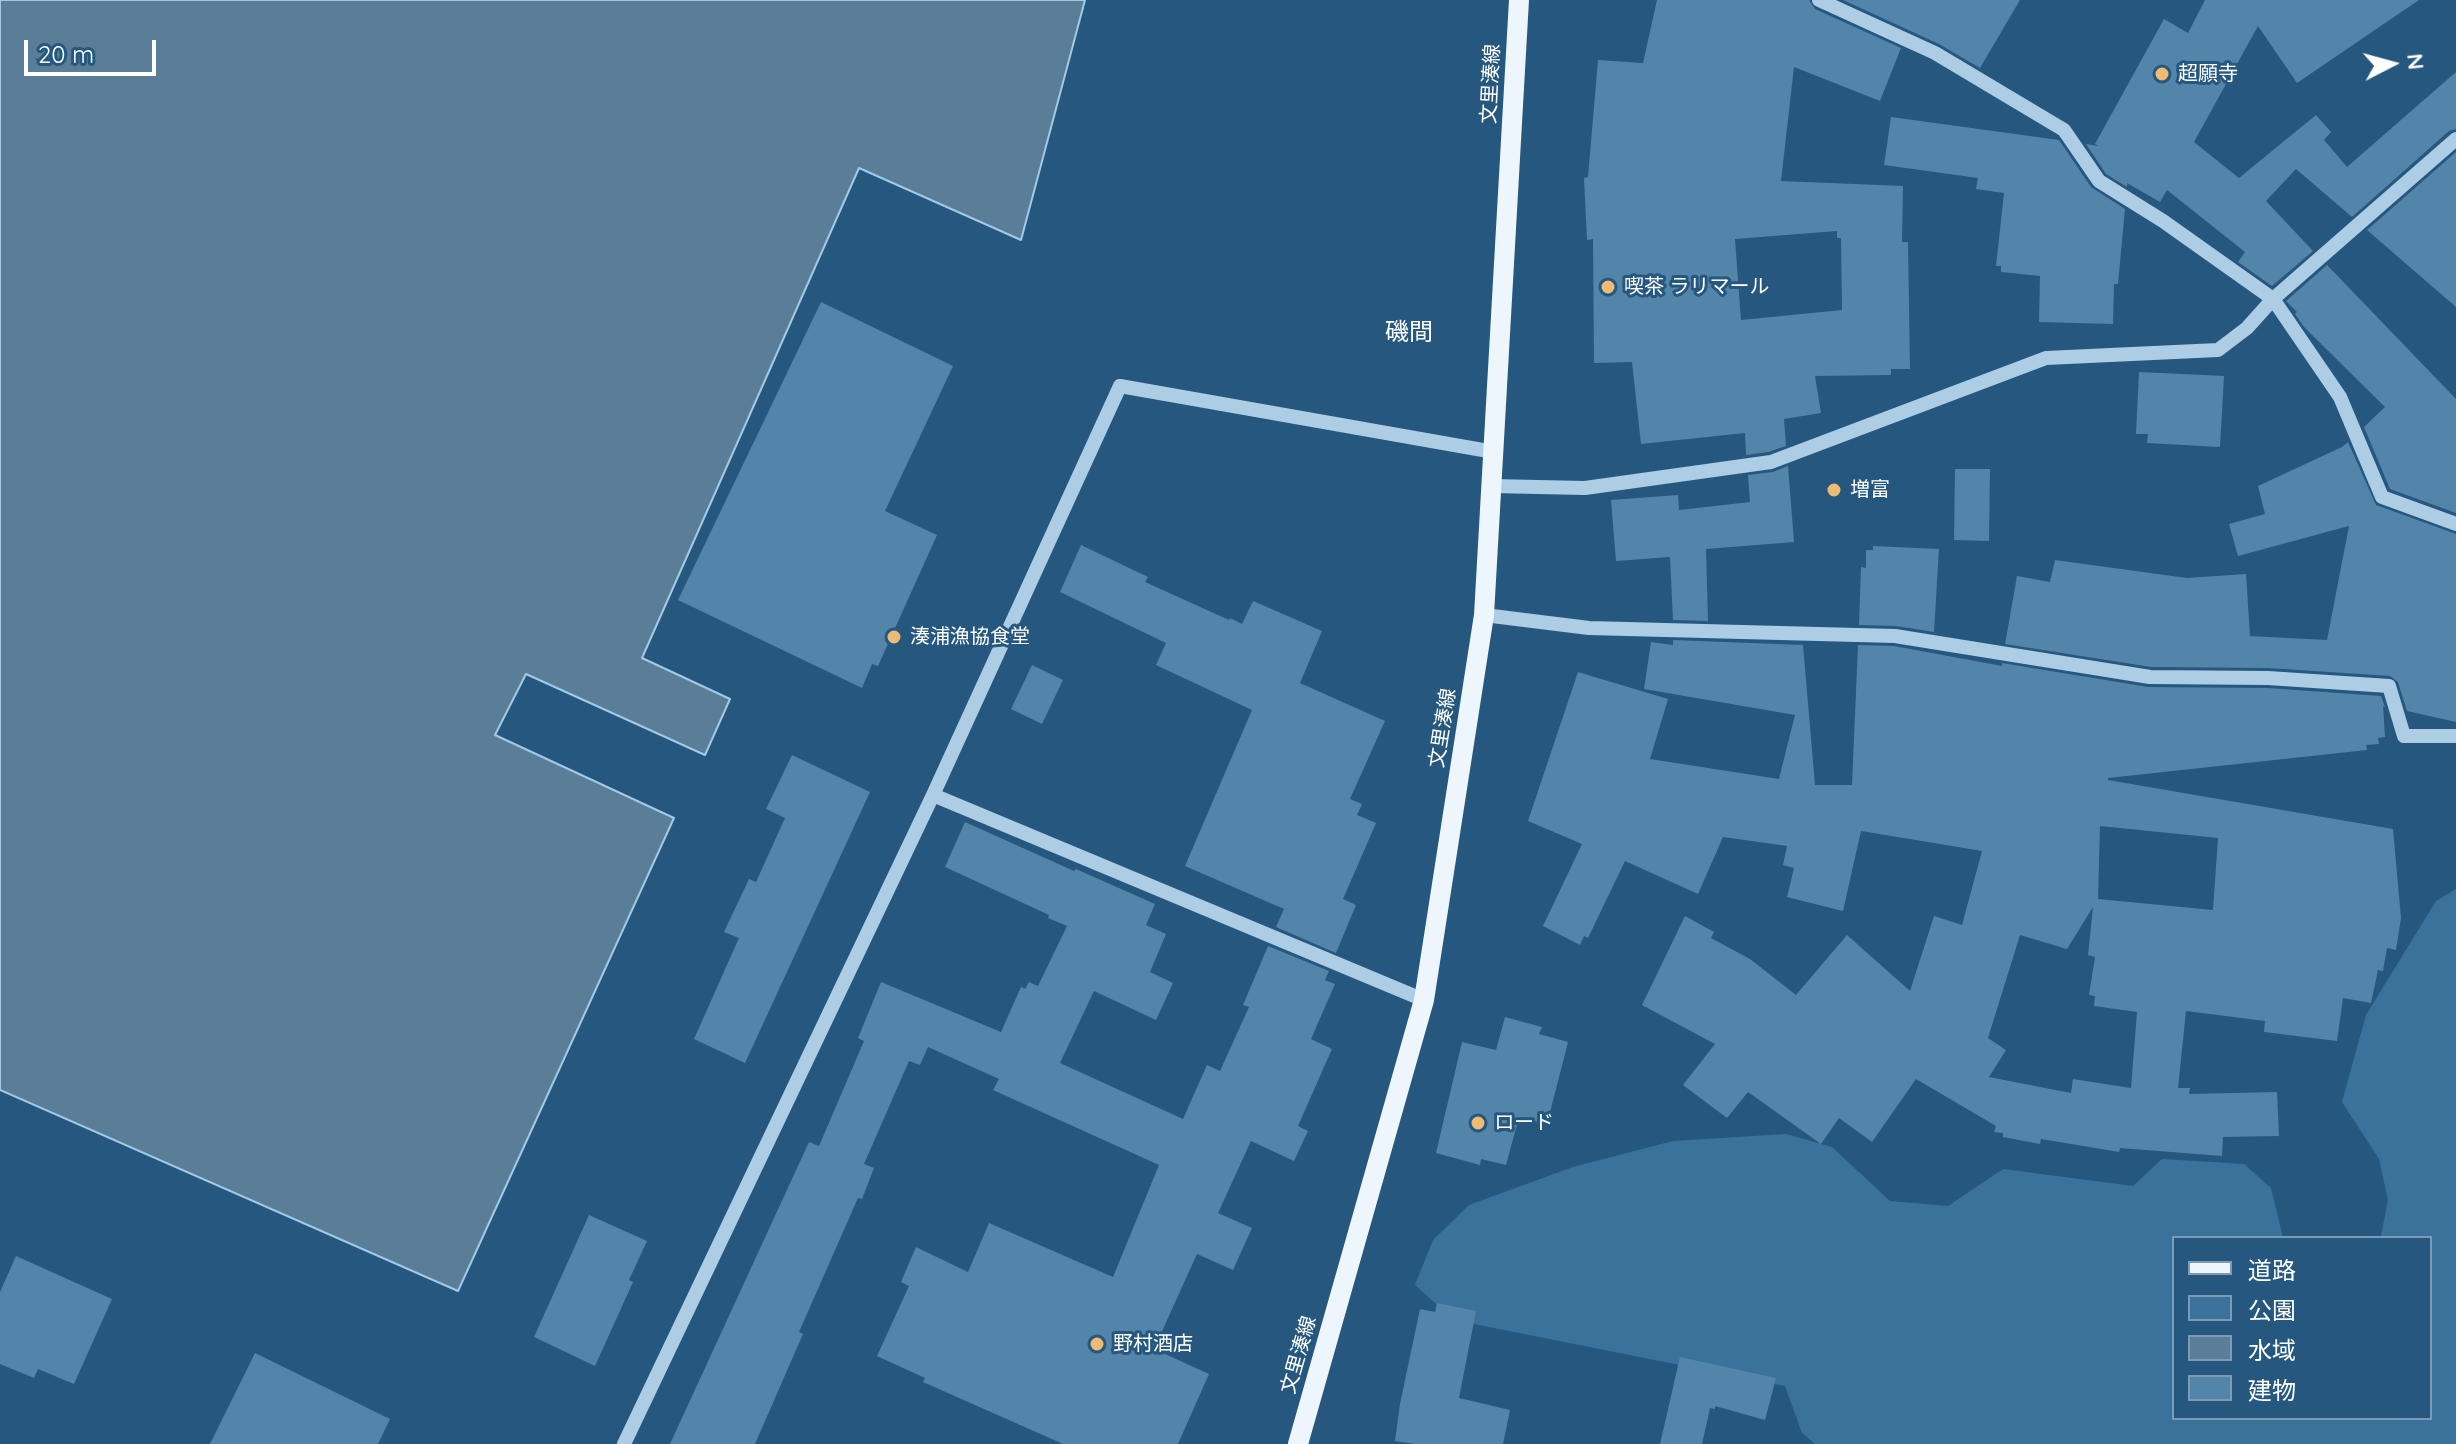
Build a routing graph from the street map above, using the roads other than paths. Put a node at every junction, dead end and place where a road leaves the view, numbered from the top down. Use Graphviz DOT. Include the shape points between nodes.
graph roads {
  1 [pos="1519,0"];
  2 [pos="1819,0"];
  3 [pos="2456,139"];
  4 [pos="2273,299"];
  5 [pos="1494,452"];
  6 [pos="1491,486"];
  7 [pos="2456,524"];
  8 [pos="1484,615"];
  9 [pos="2456,736"];
  10 [pos="933,795"];
  11 [pos="1424,1000"];
  12 [pos="624,1444"];
  13 [pos="1298,1444"];
  1 -- 5 [label="main road, 文里湊線"];
  2 -- 4 [label="street" via="1935,53 2064,130 2099,181"];
  3 -- 4 [label="street"];
  4 -- 6 [label="street" via="2218,350 2046,358 1771,462 1585,488"];
  4 -- 7 [label="street" via="2340,397 2382,497"];
  5 -- 6 [label="main road, 文里湊線"];
  5 -- 10 [label="street" via="1120,386"];
  6 -- 8 [label="main road, 文里湊線"];
  8 -- 9 [label="street" via="1589,628 1895,636 2150,677 2389,686 2404,736"];
  8 -- 11 [label="main road, 文里湊線"];
  10 -- 11 [label="street"];
  10 -- 12 [label="street"];
  11 -- 13 [label="main road, 文里湊線"];
}
